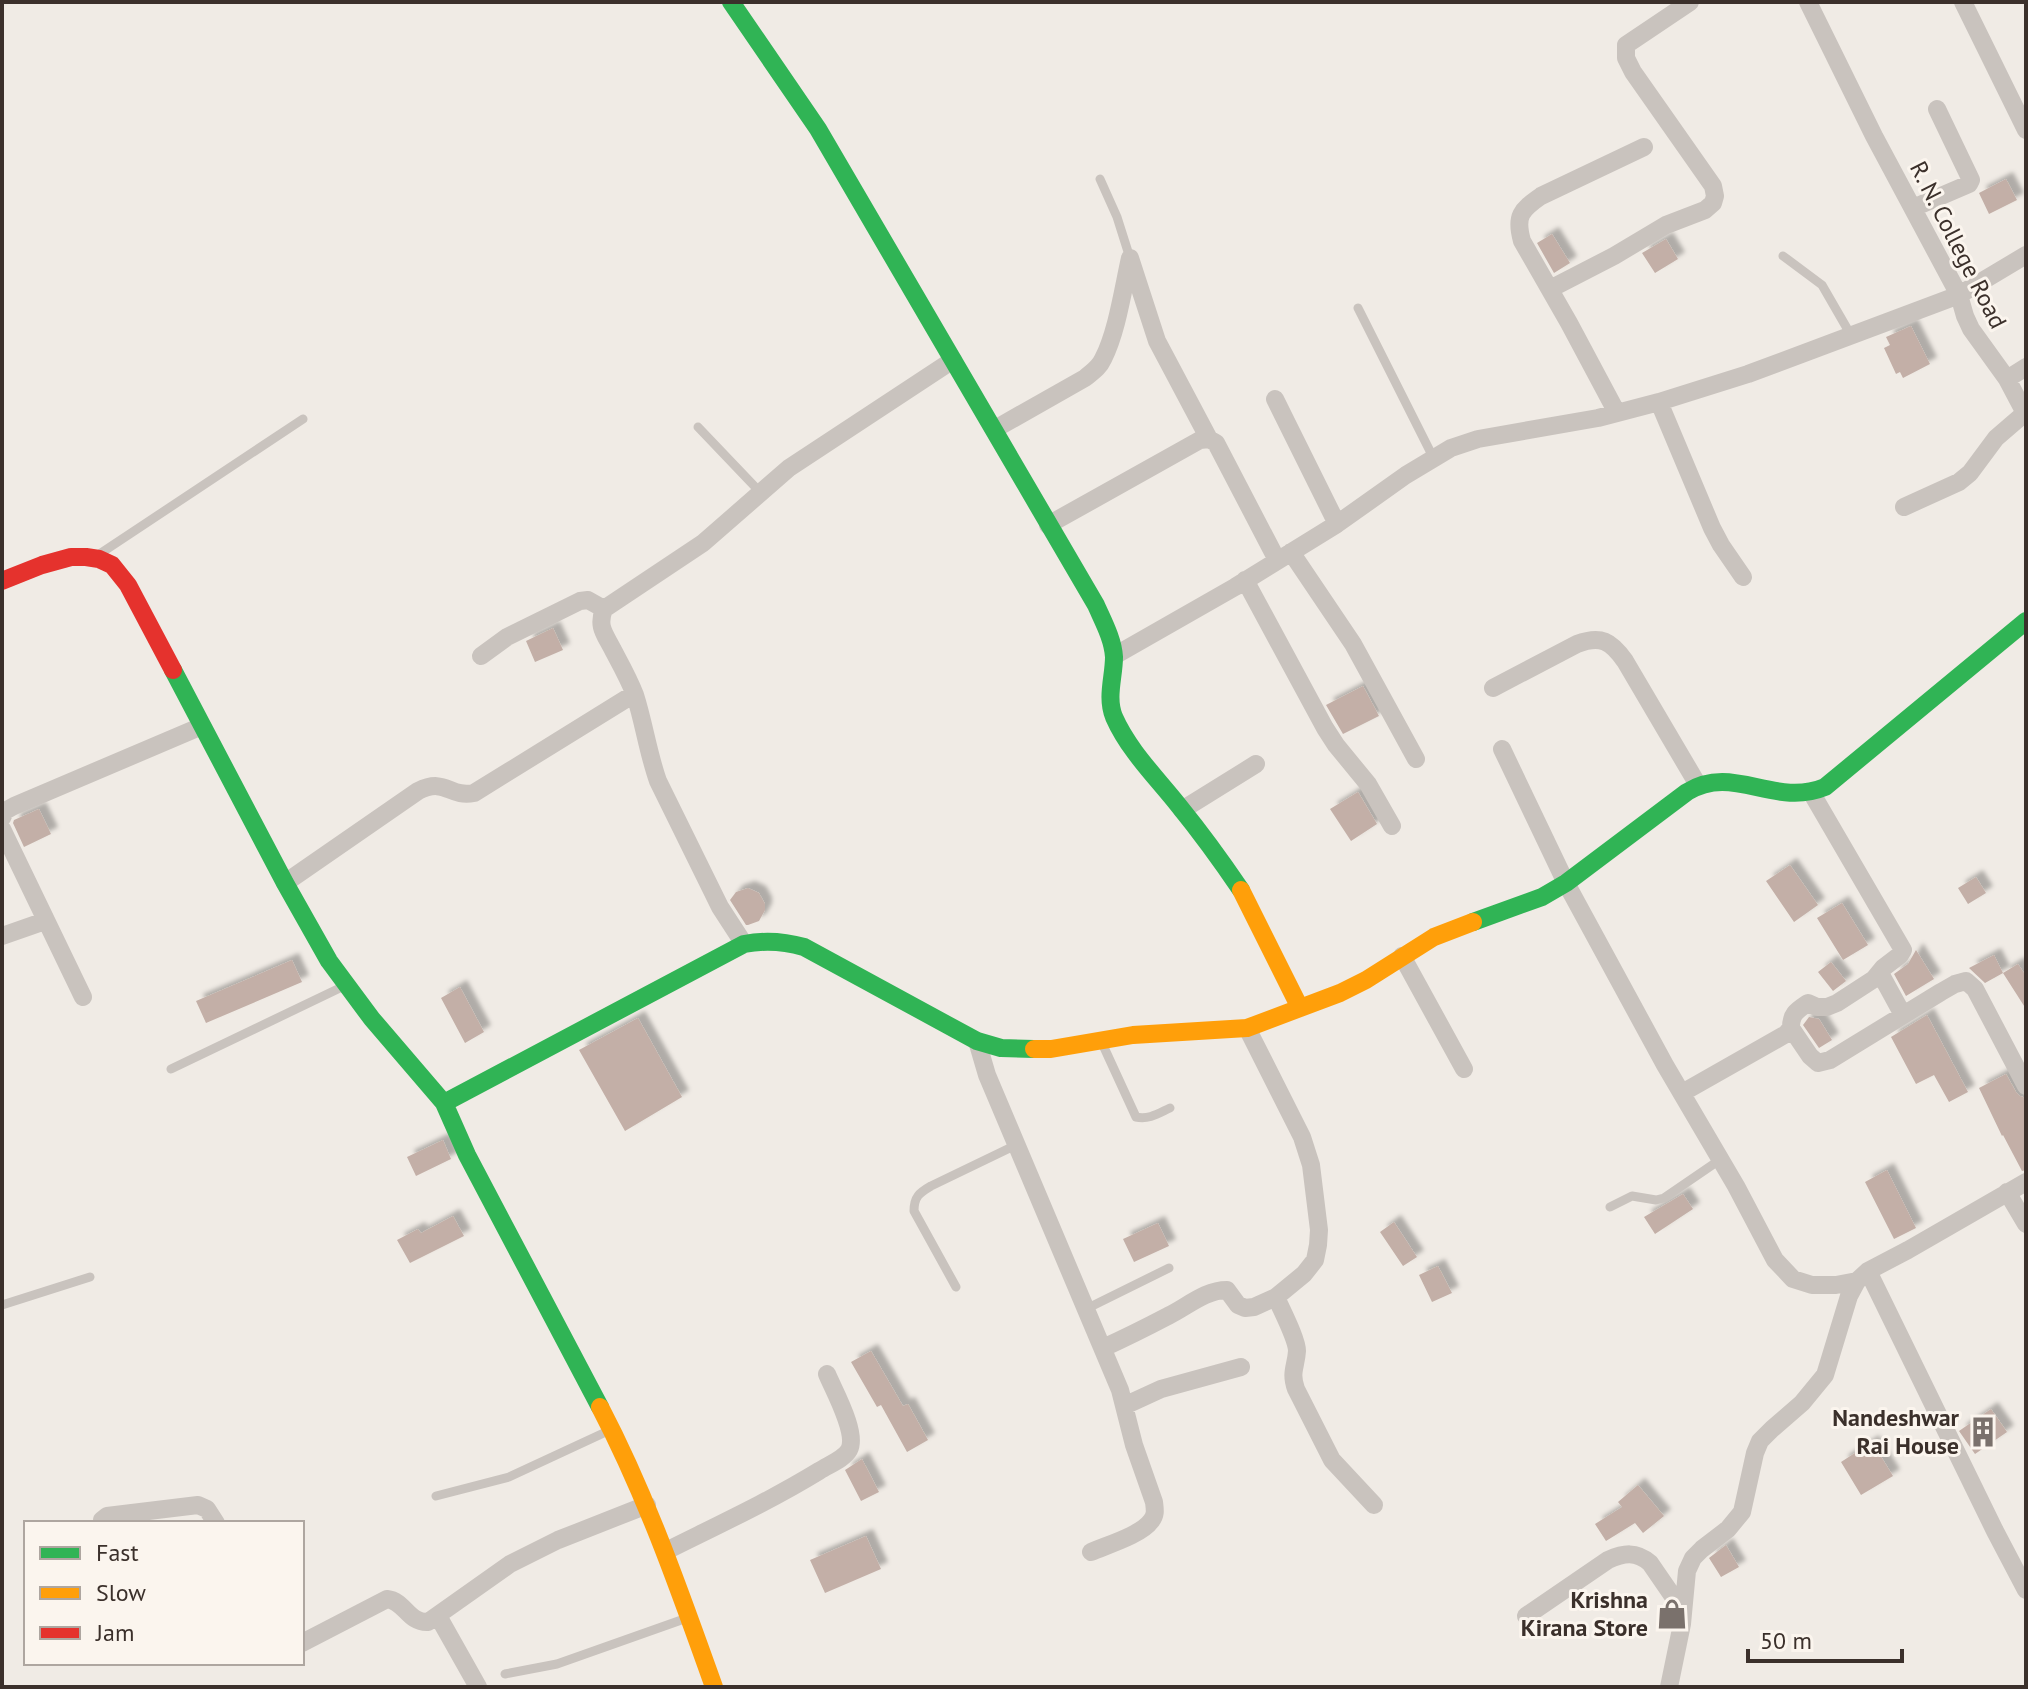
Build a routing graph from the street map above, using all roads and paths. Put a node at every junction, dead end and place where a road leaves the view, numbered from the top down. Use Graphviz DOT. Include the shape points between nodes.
graph roads {
  1 [pos="731,2"];
  2 [pos="1690,2"];
  3 [pos="1808,2"];
  4 [pos="1963,2"];
  5 [pos="1937,109"];
  6 [pos="2026,130"];
  7 [pos="1644,147"];
  8 [pos="1100,179"];
  9 [pos="1913,208"];
  10 [pos="2026,255"];
  11 [pos="1783,256"];
  12 [pos="1130,258"];
  13 [pos="1550,289"];
  14 [pos="1959,295"];
  15 [pos="1358,308"];
  16 [pos="1852,337"];
  17 [pos="953,360"];
  18 [pos="2026,367"];
  19 [pos="2007,379"];
  20 [pos="1275,399"];
  21 [pos="1659,402"];
  22 [pos="1617,413"];
  23 [pos="2026,414"];
  24 [pos="303,419"];
  25 [pos="698,427"];
  26 [pos="995,429"];
  27 [pos="1209,439"];
  28 [pos="1433,457"];
  29 [pos="760,492"];
  30 [pos="1904,507"];
  31 [pos="1337,524"];
  32 [pos="1048,525"];
  33 [pos="1284,556"];
  34 [pos="95,557"];
  35 [pos="1743,577"];
  36 [pos="1245,580"];
  37 [pos="2,581"];
  38 [pos="604,609"];
  39 [pos="2026,621"];
  40 [pos="481,656"];
  41 [pos="1114,656"];
  42 [pos="1493,688"];
  43 [pos="634,694"];
  44 [pos="202,726"];
  45 [pos="1502,749"];
  46 [pos="1416,759"];
  47 [pos="1256,764"];
  48 [pos="1698,785"];
  49 [pos="1811,792"];
  50 [pos="1182,810"];
  51 [pos="2,818"];
  52 [pos="1392,826"];
  53 [pos="2,829"];
  54 [pos="285,883"];
  55 [pos="1566,883"];
  56 [pos="45,921"];
  57 [pos="2,936"];
  58 [pos="744,944"];
  59 [pos="1402,956"];
  60 [pos="1880,973"];
  61 [pos="346,986"];
  62 [pos="83,997"];
  63 [pos="1300,1008"];
  64 [pos="1903,1015"];
  65 [pos="1247,1028"];
  66 [pos="1791,1028"];
  67 [pos="1100,1040"];
  68 [pos="977,1041"];
  69 [pos="171,1069"];
  70 [pos="1464,1069"];
  71 [pos="2026,1086"];
  72 [pos="1682,1093"];
  73 [pos="444,1103"];
  74 [pos="1170,1108"];
  75 [pos="1016,1145"];
  76 [pos="1721,1159"];
  77 [pos="2026,1182"];
  78 [pos="2007,1192"];
  79 [pos="1610,1207"];
  80 [pos="2026,1224"];
  81 [pos="1169,1268"];
  82 [pos="1863,1276"];
  83 [pos="90,1277"];
  84 [pos="956,1287"];
  85 [pos="1276,1297"];
  86 [pos="2,1305"];
  87 [pos="1086,1309"];
  88 [pos="1103,1348"];
  89 [pos="1241,1367"];
  90 [pos="827,1374"];
  91 [pos="1124,1406"];
  92 [pos="612,1430"];
  93 [pos="436,1496"];
  94 [pos="647,1505"];
  95 [pos="1374,1505"];
  96 [pos="102,1521"];
  97 [pos="215,1521"];
  98 [pos="666,1551"];
  99 [pos="1091,1552"];
  100 [pos="2026,1590"];
  101 [pos="1683,1611"];
  102 [pos="438,1616"];
  103 [pos="1526,1616"];
  104 [pos="690,1617"];
  105 [pos="304,1642"];
  106 [pos="505,1674"];
  107 [pos="478,1687"];
  108 [pos="714,1687"];
  109 [pos="1669,1687"];
  1 -- 17 [label="street" via="818,129"];
  2 -- 13 [label="street" via="1626,45 1626,58 1713,186 1713,203"];
  3 -- 9 [label="street, R. N. College Road"];
  4 -- 6 [label="street"];
  5 -- 9 [label="street" via="1971,180"];
  7 -- 13 [label="street" via="1526,206 1518,228"];
  8 -- 12 [label="lane"];
  9 -- 14 [label="street, R. N. College Road"];
  10 -- 14 [label="street"];
  11 -- 16 [label="lane" via="1822,285"];
  12 -- 26 [label="street" via="1110,341 1096,369"];
  12 -- 27 [label="street" via="1157,341"];
  13 -- 22 [label="street"];
  14 -- 16 [label="street"];
  14 -- 19 [label="street, R. N. College Road" via="1971,329"];
  15 -- 28 [label="lane"];
  16 -- 21 [label="street"];
  17 -- 26 [label="street"];
  17 -- 29 [label="street"];
  18 -- 19 [label="street"];
  19 -- 23 [label="street, R. N. College Road"];
  20 -- 31 [label="street"];
  21 -- 22 [label="street"];
  21 -- 35 [label="street" via="1712,528"];
  22 -- 28 [label="street" via="1478,439"];
  23 -- 30 [label="street" via="1996,438 1959,482"];
  24 -- 34 [label="lane"];
  25 -- 29 [label="lane"];
  26 -- 32 [label="street"];
  27 -- 32 [label="street"];
  27 -- 33 [label="street"];
  28 -- 31 [label="street"];
  29 -- 38 [label="street" via="703,543"];
  31 -- 33 [label="street"];
  32 -- 41 [label="street" via="1096,605"];
  33 -- 36 [label="street"];
  33 -- 46 [label="street" via="1353,644"];
  34 -- 37 [label="street" via="69,557"];
  34 -- 44 [label="street" via="114,566 128,585"];
  36 -- 41 [label="street"];
  36 -- 52 [label="street" via="1325,728"];
  38 -- 40 [label="street" via="580,601"];
  38 -- 43 [label="street" via="602,630"];
  39 -- 49 [label="street" via="1837,779"];
  41 -- 50 [label="street" via="1113,715 1137,755"];
  42 -- 48 [label="street" via="1577,644 1591,639 1606,642 1625,661"];
  43 -- 54 [label="street" via="474,793 436,784 418,791"];
  43 -- 58 [label="street" via="658,781"];
  44 -- 51 [label="street" via="14,806"];
  44 -- 54 [label="street"];
  45 -- 55 [label="street"];
  47 -- 50 [label="street"];
  48 -- 49 [label="street"];
  48 -- 55 [label="street"];
  49 -- 60 [label="street" via="1903,950"];
  50 -- 63 [label="street" via="1240,889"];
  53 -- 56 [label="street"];
  54 -- 61 [label="street"];
  55 -- 59 [label="street" via="1525,905 1434,937"];
  55 -- 72 [label="street"];
  56 -- 57 [label="street"];
  56 -- 62 [label="street"];
  58 -- 68 [label="street" via="764,940 804,947"];
  58 -- 73 [label="street"];
  59 -- 63 [label="street" via="1353,987"];
  59 -- 70 [label="street"];
  60 -- 64 [label="street"];
  60 -- 66 [label="street" via="1837,1003 1808,1003 1795,1011"];
  61 -- 69 [label="lane"];
  61 -- 73 [label="street"];
  63 -- 65 [label="street"];
  64 -- 66 [label="street" via="1818,1063"];
  64 -- 71 [label="street" via="1966,981"];
  65 -- 67 [label="street"];
  65 -- 85 [label="street" via="1302,1137 1315,1188 1315,1260"];
  66 -- 72 [label="street"];
  67 -- 68 [label="street" via="1051,1049 1001,1048"];
  67 -- 74 [label="lane" via="1136,1117"];
  68 -- 75 [label="street"];
  72 -- 76 [label="street"];
  73 -- 92 [label="street"];
  75 -- 84 [label="lane" via="931,1186 914,1200 914,1211"];
  75 -- 87 [label="street"];
  76 -- 79 [label="lane" via="1664,1198 1632,1196"];
  76 -- 82 [label="street" via="1775,1260 1793,1279 1836,1285"];
  77 -- 78 [label="street"];
  78 -- 80 [label="street"];
  78 -- 82 [label="street"];
  81 -- 87 [label="lane"];
  82 -- 100 [label="street"];
  82 -- 101 [label="street" via="1849,1296 1825,1375 1760,1441 1742,1512 1693,1558"];
  83 -- 86 [label="lane"];
  85 -- 88 [label="street" via="1245,1308 1227,1290 1218,1290"];
  85 -- 95 [label="street" via="1297,1351 1292,1379 1296,1389 1332,1460"];
  87 -- 88 [label="street"];
  88 -- 91 [label="street"];
  89 -- 91 [label="street" via="1161,1389"];
  90 -- 98 [label="street" via="849,1425 849,1450"];
  91 -- 99 [label="street" via="1155,1511 1145,1527"];
  92 -- 93 [label="lane" via="509,1477"];
  92 -- 94 [label="street"];
  94 -- 98 [label="street"];
  94 -- 102 [label="street" via="510,1564"];
  96 -- 97 [label="street" via="107,1516 198,1505"];
  98 -- 104 [label="street"];
  101 -- 103 [label="street" via="1644,1557 1623,1554"];
  101 -- 109 [label="street"];
  102 -- 105 [label="street" via="419,1622 387,1599"];
  102 -- 107 [label="street"];
  104 -- 106 [label="lane" via="557,1664"];
  104 -- 108 [label="street"];
}
